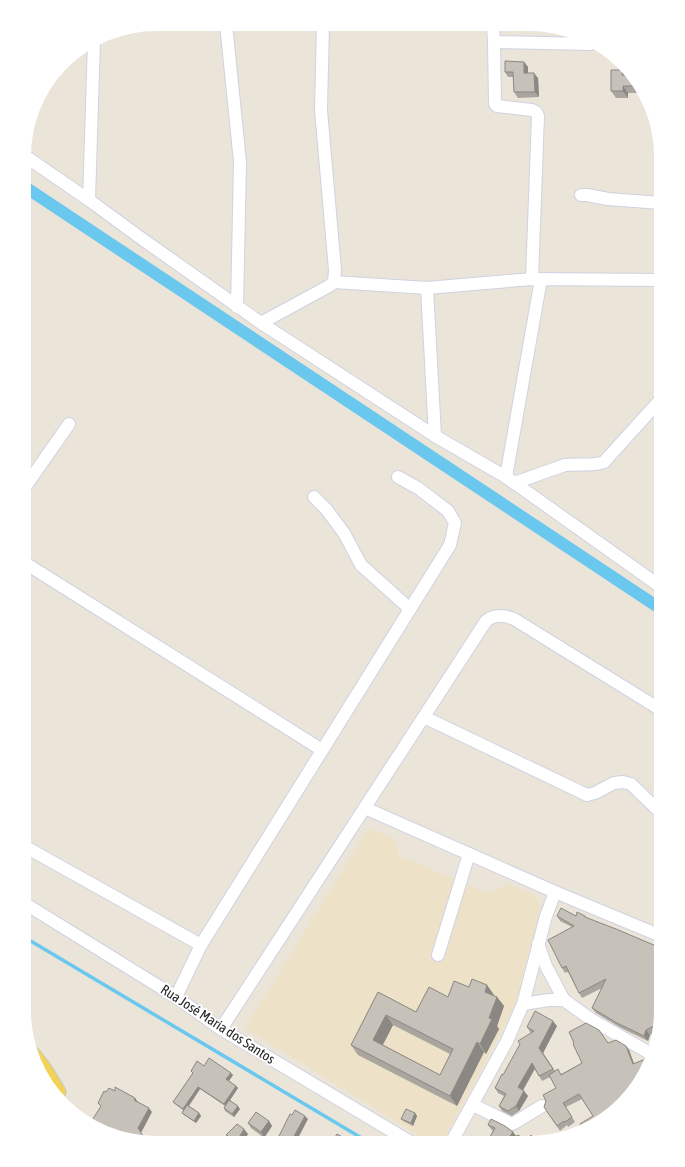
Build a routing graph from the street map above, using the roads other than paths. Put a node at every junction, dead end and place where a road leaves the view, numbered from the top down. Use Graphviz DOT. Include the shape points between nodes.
graph roads {
  1 [pos="227,31"];
  2 [pos="323,31"];
  3 [pos="493,31"];
  4 [pos="494,42"];
  5 [pos="584,44"];
  6 [pos="94,48"];
  7 [pos="31,160"];
  8 [pos="581,195"];
  9 [pos="89,200"];
  10 [pos="654,202"];
  11 [pos="536,279"];
  12 [pos="654,280"];
  13 [pos="334,282"];
  14 [pos="427,288"];
  15 [pos="237,307"];
  16 [pos="261,323"];
  17 [pos="654,407"];
  18 [pos="69,424"];
  19 [pos="435,436"];
  20 [pos="398,477"];
  21 [pos="31,478"];
  22 [pos="510,480"];
  23 [pos="314,497"];
  24 [pos="31,567"];
  25 [pos="654,582"];
  26 [pos="410,609"];
  27 [pos="654,706"];
  28 [pos="424,717"];
  29 [pos="322,750"];
  30 [pos="654,806"];
  31 [pos="365,808"];
  32 [pos="31,850"];
  33 [pos="469,854"];
  34 [pos="555,892"];
  35 [pos="31,908"];
  36 [pos="654,933"];
  37 [pos="538,944"];
  38 [pos="201,945"];
  39 [pos="438,955"];
  40 [pos="176,997"];
  41 [pos="564,1000"];
  42 [pos="523,1004"];
  43 [pos="222,1029"];
  44 [pos="647,1051"];
  45 [pos="473,1104"];
  46 [pos="542,1106"];
  47 [pos="400,1136"];
  48 [pos="455,1136"];
  1 -- 15 [label="street" via="240,162"];
  2 -- 13 [label="street" via="321,110"];
  3 -- 4 [label="street"];
  4 -- 5 [label="street"];
  4 -- 11 [label="street" via="495,104 532,110 538,116"];
  6 -- 9 [label="street"];
  7 -- 9 [label="street"];
  8 -- 10 [label="street"];
  9 -- 15 [label="street"];
  11 -- 12 [label="street"];
  11 -- 14 [label="street"];
  11 -- 22 [label="street"];
  13 -- 14 [label="street"];
  13 -- 16 [label="street"];
  14 -- 19 [label="street"];
  15 -- 16 [label="street"];
  16 -- 19 [label="street"];
  17 -- 22 [label="street" via="604,462 598,465 565,465"];
  18 -- 21 [label="street"];
  19 -- 22 [label="street"];
  20 -- 26 [label="street" via="418,488 448,511 455,523 450,545"];
  22 -- 25 [label="street"];
  23 -- 26 [label="street" via="344,533 361,565"];
  24 -- 29 [label="street"];
  26 -- 29 [label="street"];
  27 -- 28 [label="street" via="514,619 498,616 486,621"];
  28 -- 30 [label="street" via="588,794 595,794 614,783 623,782 631,784"];
  28 -- 31 [label="street"];
  29 -- 38 [label="street"];
  31 -- 33 [label="street"];
  31 -- 43 [label="street"];
  32 -- 38 [label="street"];
  33 -- 34 [label="street"];
  33 -- 39 [label="street"];
  34 -- 36 [label="street"];
  34 -- 37 [label="street"];
  35 -- 40 [label="street, Rua José Maria dos Santos"];
  37 -- 41 [label="street" via="546,966"];
  37 -- 42 [label="street"];
  38 -- 40 [label="street"];
  40 -- 43 [label="street, Rua José Maria dos Santos"];
  41 -- 42 [label="street"];
  41 -- 44 [label="street" via="592,1020"];
  42 -- 45 [label="street" via="507,1041"];
  43 -- 47 [label="street, Rua José Maria dos Santos"];
  45 -- 46 [label="street" via="512,1124"];
  45 -- 48 [label="street"];
}
